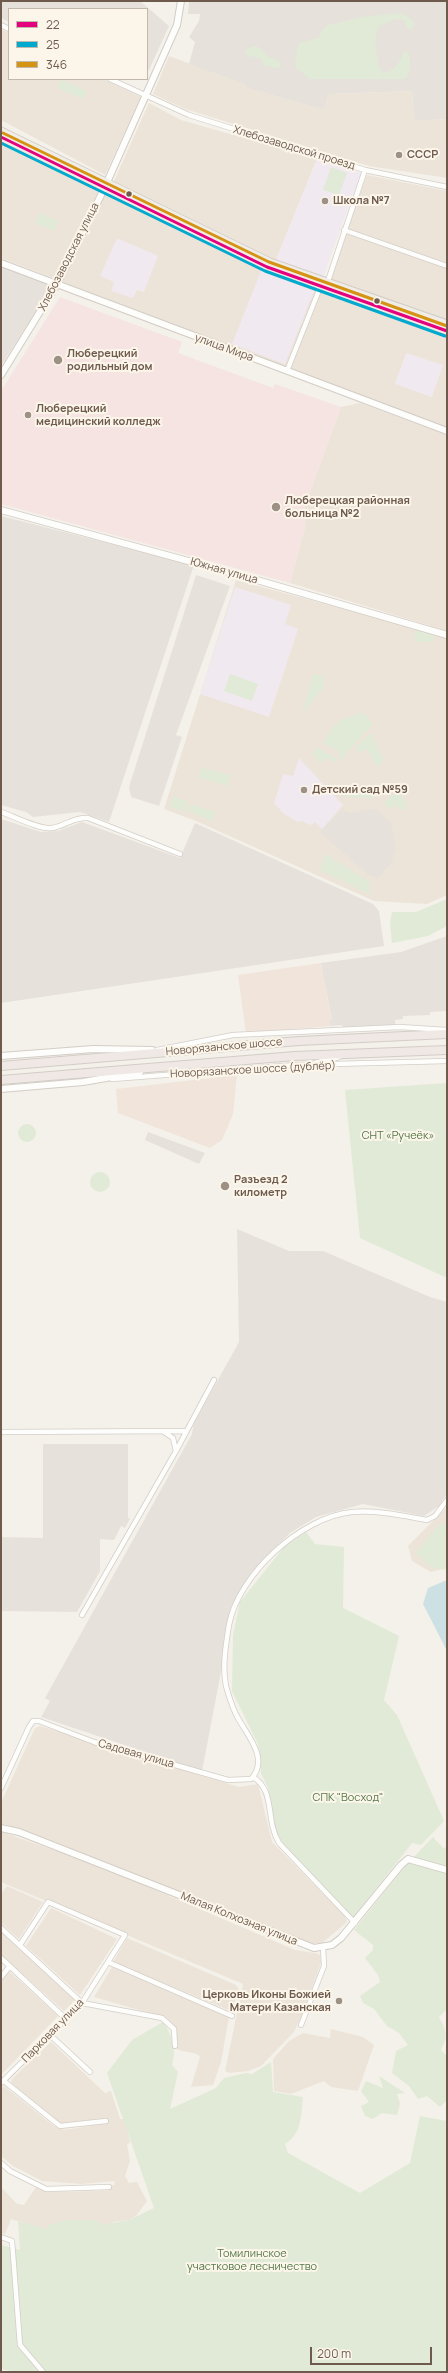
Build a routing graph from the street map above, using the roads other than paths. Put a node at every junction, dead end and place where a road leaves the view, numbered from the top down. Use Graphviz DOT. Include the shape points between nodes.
graph roads {
  1 [pos="181,1"];
  2 [pos="112,80"];
  3 [pos="145,96"];
  4 [pos="1,131"];
  5 [pos="1,137"];
  6 [pos="365,170"];
  7 [pos="106,186"];
  8 [pos="447,187"];
  9 [pos="344,230"];
  10 [pos="1,262"];
  11 [pos="447,266"];
  12 [pos="57,284"];
  13 [pos="324,285"];
  14 [pos="447,324"];
  15 [pos="447,331"];
  16 [pos="287,371"];
  17 [pos="1,375"];
  18 [pos="447,431"];
  19 [pos="1,510"];
  20 [pos="447,635"];
  21 [pos="1,812"];
  22 [pos="180,854"];
  23 [pos="447,1030"];
  24 [pos="447,1034"];
  25 [pos="155,1050"];
  26 [pos="186,1050"];
  27 [pos="447,1050"];
  28 [pos="359,1053"];
  29 [pos="1,1056"];
  30 [pos="447,1061"];
  31 [pos="307,1064"];
  32 [pos="1,1066"];
  33 [pos="176,1066"];
  34 [pos="1,1080"];
  35 [pos="83,1082"];
  36 [pos="1,1089"];
  37 [pos="214,1380"];
  38 [pos="160,1431"];
  39 [pos="186,1431"];
  40 [pos="1,1432"];
  41 [pos="176,1451"];
  42 [pos="447,1500"];
  43 [pos="82,1615"];
  44 [pos="253,1777"];
  45 [pos="1,1788"];
  46 [pos="1,1828"];
  47 [pos="447,1870"];
  48 [pos="355,1923"];
  49 [pos="1,1928"];
  50 [pos="20,1945"];
  51 [pos="323,1947"];
  52 [pos="1,1958"];
  53 [pos="108,1962"];
  54 [pos="10,1966"];
  55 [pos="1,1977"];
  56 [pos="82,2003"];
  57 [pos="232,2016"];
  58 [pos="66,2019"];
  59 [pos="301,2025"];
  60 [pos="50,2035"];
  61 [pos="175,2046"];
  62 [pos="90,2072"];
  63 [pos="2,2082"];
  64 [pos="106,2121"];
  65 [pos="1,2163"];
  66 [pos="109,2187"];
  67 [pos="1,2236"];
  68 [pos="43,2372"];
  1 -- 3 [label="street, Хлебозаводская улица" via="177,25"];
  2 -- 3 [label="street, Хлебозаводской проезд"];
  3 -- 6 [label="street, Хлебозаводской проезд" via="189,116"];
  3 -- 7 [label="street, Хлебозаводская улица"];
  4 -- 7 [label="main road"];
  5 -- 7 [label="main road"];
  6 -- 8 [label="street, Хлебозаводской проезд"];
  6 -- 9 [label="street"];
  7 -- 12 [label="street, Хлебозаводская улица"];
  7 -- 13 [label="main road"];
  9 -- 11 [label="street"];
  9 -- 13 [label="street"];
  10 -- 12 [label="street, улица Мира"];
  12 -- 16 [label="street, улица Мира"];
  12 -- 17 [label="street, Хлебозаводская улица"];
  13 -- 14 [label="main road"];
  13 -- 15 [label="main road"];
  13 -- 16 [label="street"];
  16 -- 18 [label="street, улица Мира"];
  19 -- 20 [label="street, Южная улица"];
  21 -- 22 [label="street" via="45,828 88,818"];
  23 -- 25 [label="street" via="400,1027 233,1035"];
  24 -- 26 [label="highway, Новорязанское шоссе" via="299,1041"];
  25 -- 26 [label="street"];
  25 -- 29 [label="street" via="93,1050"];
  26 -- 32 [label="highway, Новорязанское шоссе"];
  27 -- 28 [label="highway, Новорязанское шоссе"];
  28 -- 31 [label="street"];
  28 -- 33 [label="highway, Новорязанское шоссе"];
  30 -- 31 [label="street, Новорязанское шоссе (дублёр)"];
  31 -- 35 [label="street, Новорязанское шоссе (дублёр)"];
  33 -- 34 [label="highway, Новорязанское шоссе"];
  33 -- 35 [label="street"];
  35 -- 36 [label="street"];
  37 -- 39 [label="street"];
  38 -- 39 [label="street"];
  38 -- 40 [label="street"];
  38 -- 41 [label="street" via="173,1438"];
  39 -- 41 [label="street"];
  41 -- 43 [label="street"];
  42 -- 44 [label="street" via="435,1516 428,1520 372,1512 331,1516 303,1530 279,1548 242,1590 233,1608 224,1669 230,1700 238,1719 256,1748 256,1772"];
  44 -- 45 [label="street, Садовая улица" via="247,1781 228,1780 33,1721"];
  44 -- 48 [label="street" via="266,1788 271,1827 278,1843"];
  46 -- 51 [label="street, Малая Колхозная улица" via="19,1832 302,1944"];
  47 -- 48 [label="street" via="408,1859"];
  48 -- 51 [label="street" via="332,1945"];
  49 -- 50 [label="street"];
  50 -- 53 [label="street, Парковая улица" via="48,1902 125,1935"];
  50 -- 56 [label="street"];
  51 -- 59 [label="street" via="325,1960 322,1973"];
  52 -- 54 [label="street"];
  53 -- 56 [label="street, Парковая улица"];
  53 -- 57 [label="street"];
  54 -- 55 [label="street"];
  54 -- 58 [label="street"];
  56 -- 58 [label="street, Парковая улица"];
  56 -- 61 [label="street" via="162,2018 174,2029"];
  58 -- 60 [label="street, Парковая улица"];
  60 -- 62 [label="street"];
  60 -- 63 [label="street, Парковая улица"];
  63 -- 64 [label="street" via="60,2126"];
  65 -- 66 [label="street" via="10,2171 46,2189"];
  67 -- 68 [label="street" via="12,2242 20,2345"];
}
